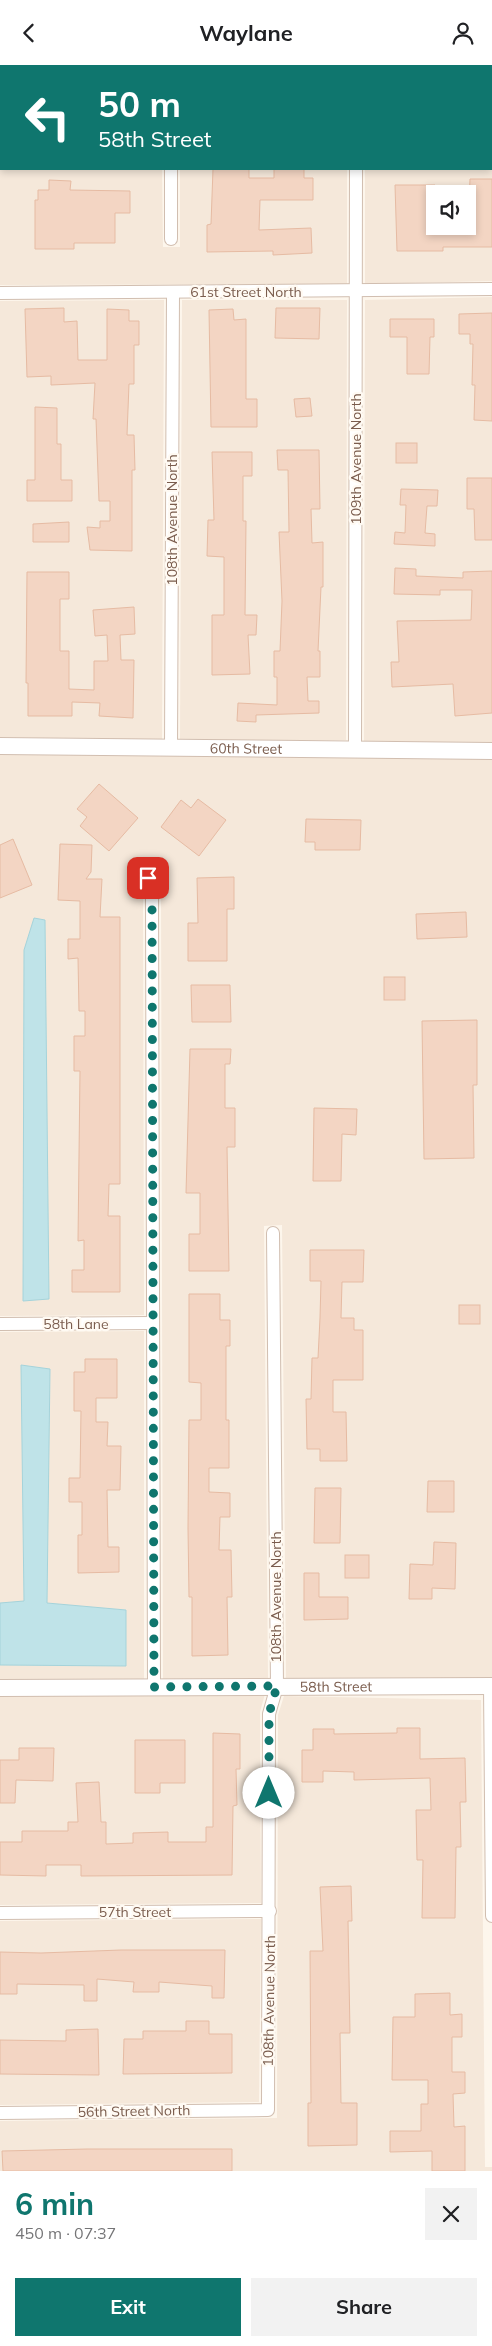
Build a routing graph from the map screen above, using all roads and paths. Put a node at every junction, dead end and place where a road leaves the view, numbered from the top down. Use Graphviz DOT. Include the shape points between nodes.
graph roads {
  1 [pos="171,170"];
  2 [pos="356,170"];
  3 [pos="171,239"];
  4 [pos="492,289"];
  5 [pos="173,292"];
  6 [pos="356,292"];
  7 [pos="0,293"];
  8 [pos="0,746"];
  9 [pos="355,748"];
  10 [pos="171,749"];
  11 [pos="492,751"];
  12 [pos="148,878"];
  13 [pos="273,1233"];
  14 [pos="153,1323"];
  15 [pos="0,1324"];
  16 [pos="277,1686"];
  17 [pos="491,1686"];
  18 [pos="154,1687"];
  19 [pos="0,1688"];
  20 [pos="270,1911"];
  21 [pos="0,1913"];
  22 [pos="492,1916"];
  23 [pos="268,2110"];
  24 [pos="0,2113"];
  1 -- 3 [label="street"];
  2 -- 6 [label="street, 109th Avenue North"];
  4 -- 6 [label="street, 61st Street North"];
  5 -- 6 [label="street, 61st Street North"];
  5 -- 7 [label="street, 61st Street North"];
  5 -- 10 [label="street, 108th Avenue North"];
  6 -- 9 [label="street, 109th Avenue North"];
  8 -- 10 [label="street, 60th Street"];
  9 -- 10 [label="street, 60th Street"];
  9 -- 11 [label="street, 60th Street"];
  12 -- 14 [label="street" via="152,895"];
  13 -- 16 [label="street, 108th Avenue North"];
  14 -- 15 [label="street, 58th Lane"];
  14 -- 18 [label="street"];
  16 -- 17 [label="street, 58th Street"];
  16 -- 18 [label="street, 58th Street"];
  16 -- 20 [label="street, 108th Avenue North" via="269,1714"];
  17 -- 22 [label="street"];
  18 -- 19 [label="street, 58th Street"];
  20 -- 21 [label="street, 57th Street"];
  20 -- 23 [label="street, 108th Avenue North"];
  23 -- 24 [label="street, 56th Street North"];
}
